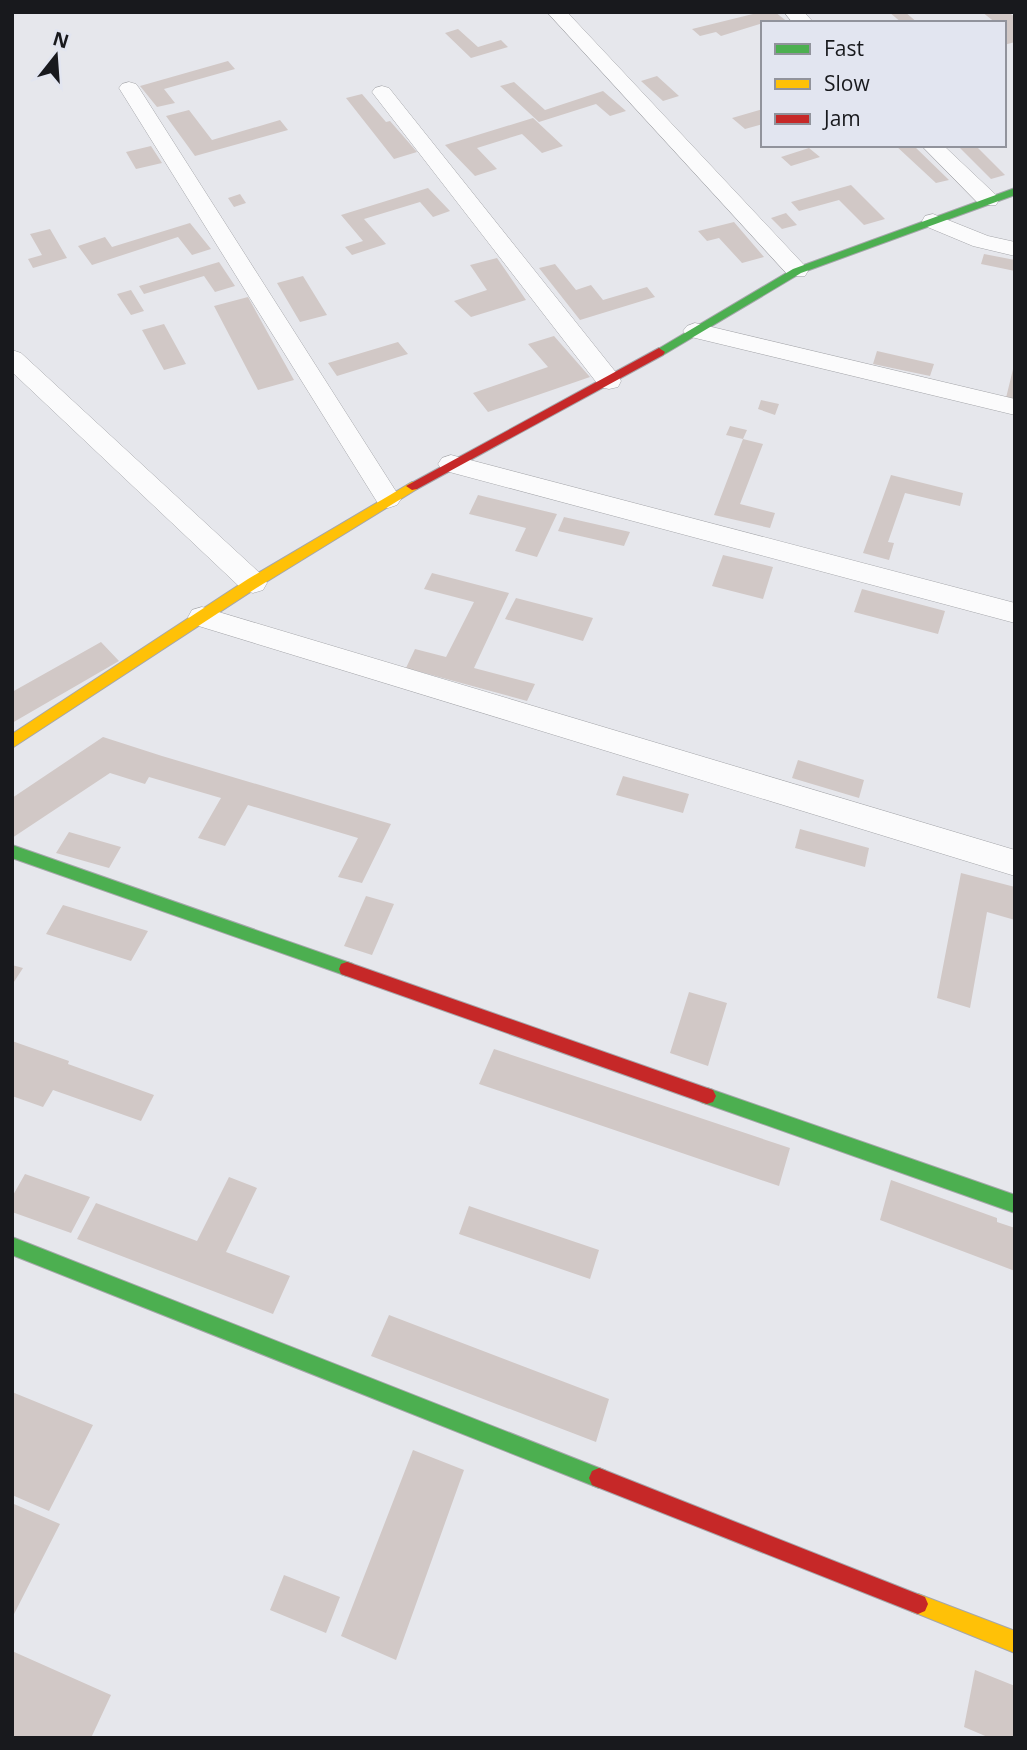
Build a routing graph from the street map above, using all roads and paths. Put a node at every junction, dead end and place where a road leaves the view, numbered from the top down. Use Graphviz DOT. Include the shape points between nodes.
graph roads {
  1 [pos="555,12"];
  2 [pos="129,88"];
  3 [pos="382,92"];
  4 [pos="933,147"];
  5 [pos="1015,191"];
  6 [pos="988,200"];
  7 [pos="933,221"];
  8 [pos="1015,249"];
  9 [pos="797,271"];
  10 [pos="695,331"];
  11 [pos="12,358"];
  12 [pos="609,381"];
  13 [pos="1015,407"];
  14 [pos="451,464"];
  15 [pos="388,499"];
  16 [pos="254,583"];
  17 [pos="1015,613"];
  18 [pos="202,617"];
  19 [pos="12,742"];
  20 [pos="12,851"];
  21 [pos="1015,863"];
  22 [pos="1015,1204"];
  23 [pos="12,1246"];
  24 [pos="1015,1642"];
  1 -- 9 [label="street"];
  2 -- 15 [label="street"];
  3 -- 12 [label="street"];
  4 -- 6 [label="street"];
  5 -- 6 [label="street"];
  6 -- 7 [label="street"];
  7 -- 8 [label="street" via="981,242"];
  7 -- 9 [label="street"];
  9 -- 10 [label="street"];
  10 -- 12 [label="street"];
  10 -- 13 [label="street"];
  11 -- 16 [label="street"];
  12 -- 14 [label="street"];
  14 -- 15 [label="street"];
  14 -- 17 [label="street"];
  15 -- 16 [label="street"];
  16 -- 18 [label="street"];
  18 -- 19 [label="street"];
  18 -- 21 [label="street"];
  20 -- 22 [label="street"];
  23 -- 24 [label="street"];
}
